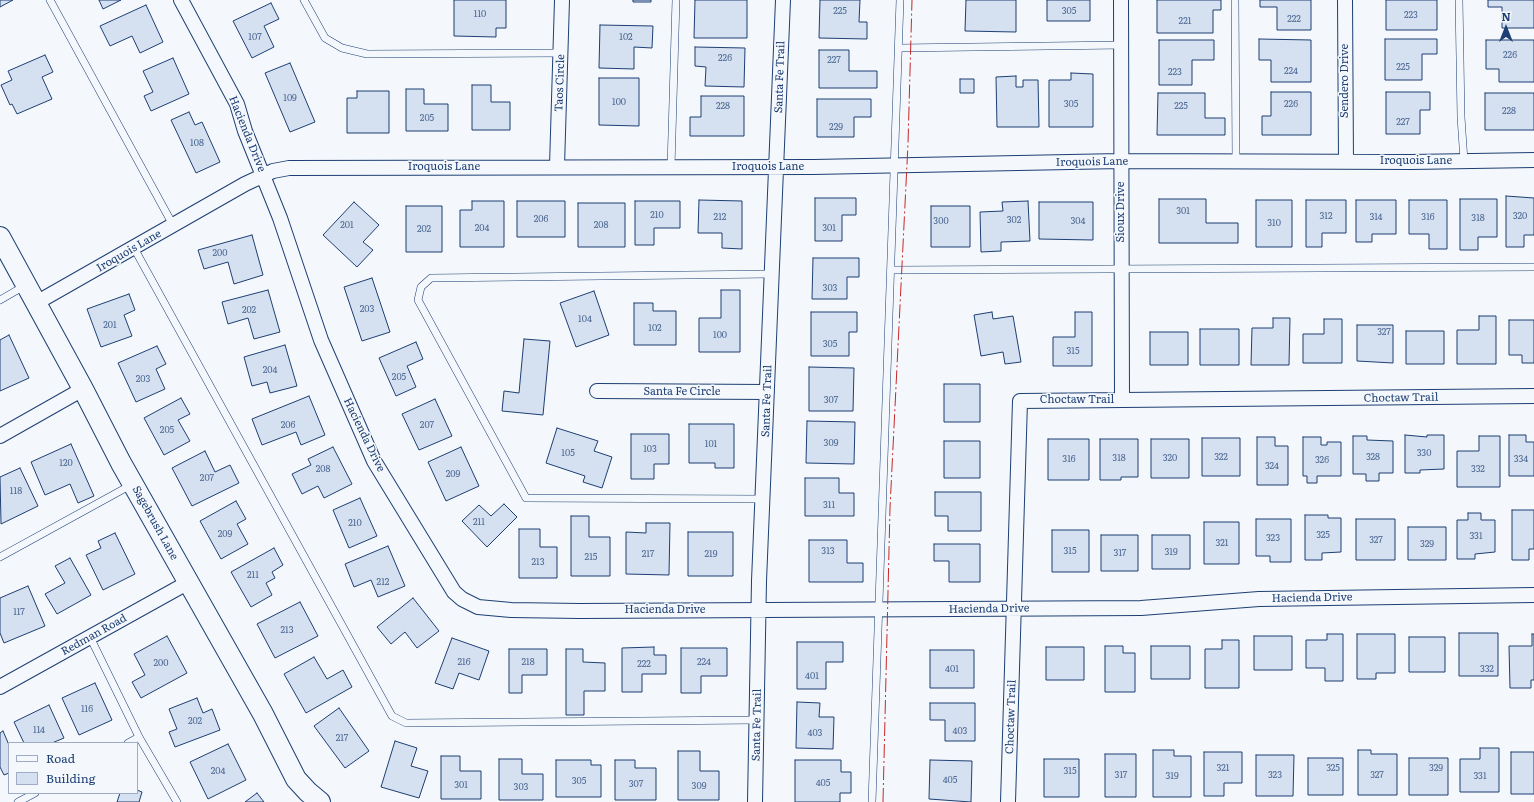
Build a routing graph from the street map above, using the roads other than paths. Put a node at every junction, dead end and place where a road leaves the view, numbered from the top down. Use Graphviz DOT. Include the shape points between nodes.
graph roads {
  1 [pos="50,0"];
  2 [pos="181,0"];
  3 [pos="304,0"];
  4 [pos="562,0"];
  5 [pos="676,0"];
  6 [pos="783,0"];
  7 [pos="900,0"];
  8 [pos="1121,0"];
  9 [pos="1235,0"];
  10 [pos="1345,0"];
  11 [pos="1460,0"];
  12 [pos="1121,45"];
  13 [pos="899,48"];
  14 [pos="561,53"];
  15 [pos="1236,160"];
  16 [pos="1534,160"];
  17 [pos="1121,161"];
  18 [pos="1346,161"];
  19 [pos="1464,161"];
  20 [pos="895,165"];
  21 [pos="557,166"];
  22 [pos="671,167"];
  23 [pos="776,167"];
  24 [pos="264,176"];
  25 [pos="174,225"];
  26 [pos="0,237"];
  27 [pos="134,248"];
  28 [pos="1534,267"];
  29 [pos="891,270"];
  30 [pos="1121,270"];
  31 [pos="771,274"];
  32 [pos="26,285"];
  33 [pos="0,300"];
  34 [pos="36,303"];
  35 [pos="83,389"];
  36 [pos="597,391"];
  37 [pos="767,392"];
  38 [pos="1534,396"];
  39 [pos="1122,400"];
  40 [pos="0,436"];
  41 [pos="133,484"];
  42 [pos="763,499"];
  43 [pos="0,557"];
  44 [pos="189,582"];
  45 [pos="1534,595"];
  46 [pos="1014,608"];
  47 [pos="759,610"];
  48 [pos="877,610"];
  49 [pos="90,637"];
  50 [pos="0,687"];
  51 [pos="757,720"];
  52 [pos="139,737"];
  53 [pos="130,742"];
  54 [pos="33,794"];
  55 [pos="18,802"];
  56 [pos="177,802"];
  57 [pos="320,802"];
  58 [pos="755,802"];
  59 [pos="872,802"];
  60 [pos="1008,802"];
  1 -- 25 [label="lane"];
  2 -- 24 [label="street, Hacienda Drive" via="237,104"];
  3 -- 14 [label="lane" via="325,38 342,48 367,54"];
  4 -- 14 [label="street, Taos Circle"];
  5 -- 22 [label="lane"];
  6 -- 23 [label="street, Santa Fe Trail"];
  7 -- 13 [label="lane"];
  8 -- 12 [label="street, Sioux Drive"];
  9 -- 15 [label="lane"];
  10 -- 18 [label="street, Sendero Drive"];
  11 -- 19 [label="lane"];
  12 -- 13 [label="lane"];
  12 -- 17 [label="street, Sioux Drive"];
  13 -- 20 [label="lane"];
  14 -- 21 [label="street, Taos Circle"];
  15 -- 17 [label="street, Iroquois Lane"];
  15 -- 18 [label="street, Iroquois Lane"];
  16 -- 19 [label="street, Iroquois Lane"];
  17 -- 20 [label="street, Iroquois Lane"];
  17 -- 30 [label="street, Sioux Drive"];
  18 -- 19 [label="street, Iroquois Lane"];
  20 -- 23 [label="street, Iroquois Lane"];
  20 -- 29 [label="lane"];
  21 -- 22 [label="street, Iroquois Lane"];
  21 -- 24 [label="street, Iroquois Lane" via="289,168 272,171"];
  22 -- 23 [label="street, Iroquois Lane"];
  23 -- 31 [label="street, Santa Fe Trail"];
  24 -- 25 [label="street, Iroquois Lane" via="245,184"];
  24 -- 47 [label="street, Hacienda Drive" via="321,340 374,461 454,592 478,607 511,610"];
  25 -- 27 [label="street, Iroquois Lane"];
  26 -- 32 [label="street, Sagebrush Lane"];
  27 -- 34 [label="street, Iroquois Lane"];
  27 -- 51 [label="lane" via="392,716 406,723"];
  28 -- 30 [label="lane"];
  29 -- 30 [label="lane"];
  29 -- 48 [label="lane"];
  30 -- 39 [label="street, Sioux Drive"];
  31 -- 37 [label="street, Santa Fe Trail"];
  31 -- 42 [label="lane" via="431,278 421,287 418,300 526,498"];
  32 -- 33 [label="lane"];
  32 -- 34 [label="street, Sagebrush Lane"];
  34 -- 35 [label="street, Sagebrush Lane"];
  35 -- 40 [label="street"];
  35 -- 41 [label="street, Sagebrush Lane"];
  36 -- 37 [label="street, Santa Fe Circle"];
  37 -- 42 [label="street, Santa Fe Trail"];
  38 -- 39 [label="street, Choctaw Trail"];
  39 -- 46 [label="street, Choctaw Trail" via="1020,401"];
  41 -- 43 [label="lane"];
  41 -- 44 [label="street, Sagebrush Lane"];
  42 -- 47 [label="street, Santa Fe Trail"];
  44 -- 49 [label="street, Redman Road"];
  44 -- 57 [label="street, Sagebrush Lane" via="263,714 296,779"];
  45 -- 46 [label="street, Hacienda Drive" via="1259,599 1141,608"];
  46 -- 48 [label="street, Hacienda Drive"];
  46 -- 60 [label="street, Choctaw Trail"];
  47 -- 48 [label="street, Hacienda Drive"];
  47 -- 51 [label="street, Santa Fe Trail"];
  48 -- 59 [label="lane"];
  49 -- 50 [label="street, Redman Road"];
  49 -- 52 [label="lane"];
  51 -- 58 [label="street, Santa Fe Trail"];
  52 -- 53 [label="lane"];
  52 -- 56 [label="lane"];
  54 -- 55 [label="lane"];
}
